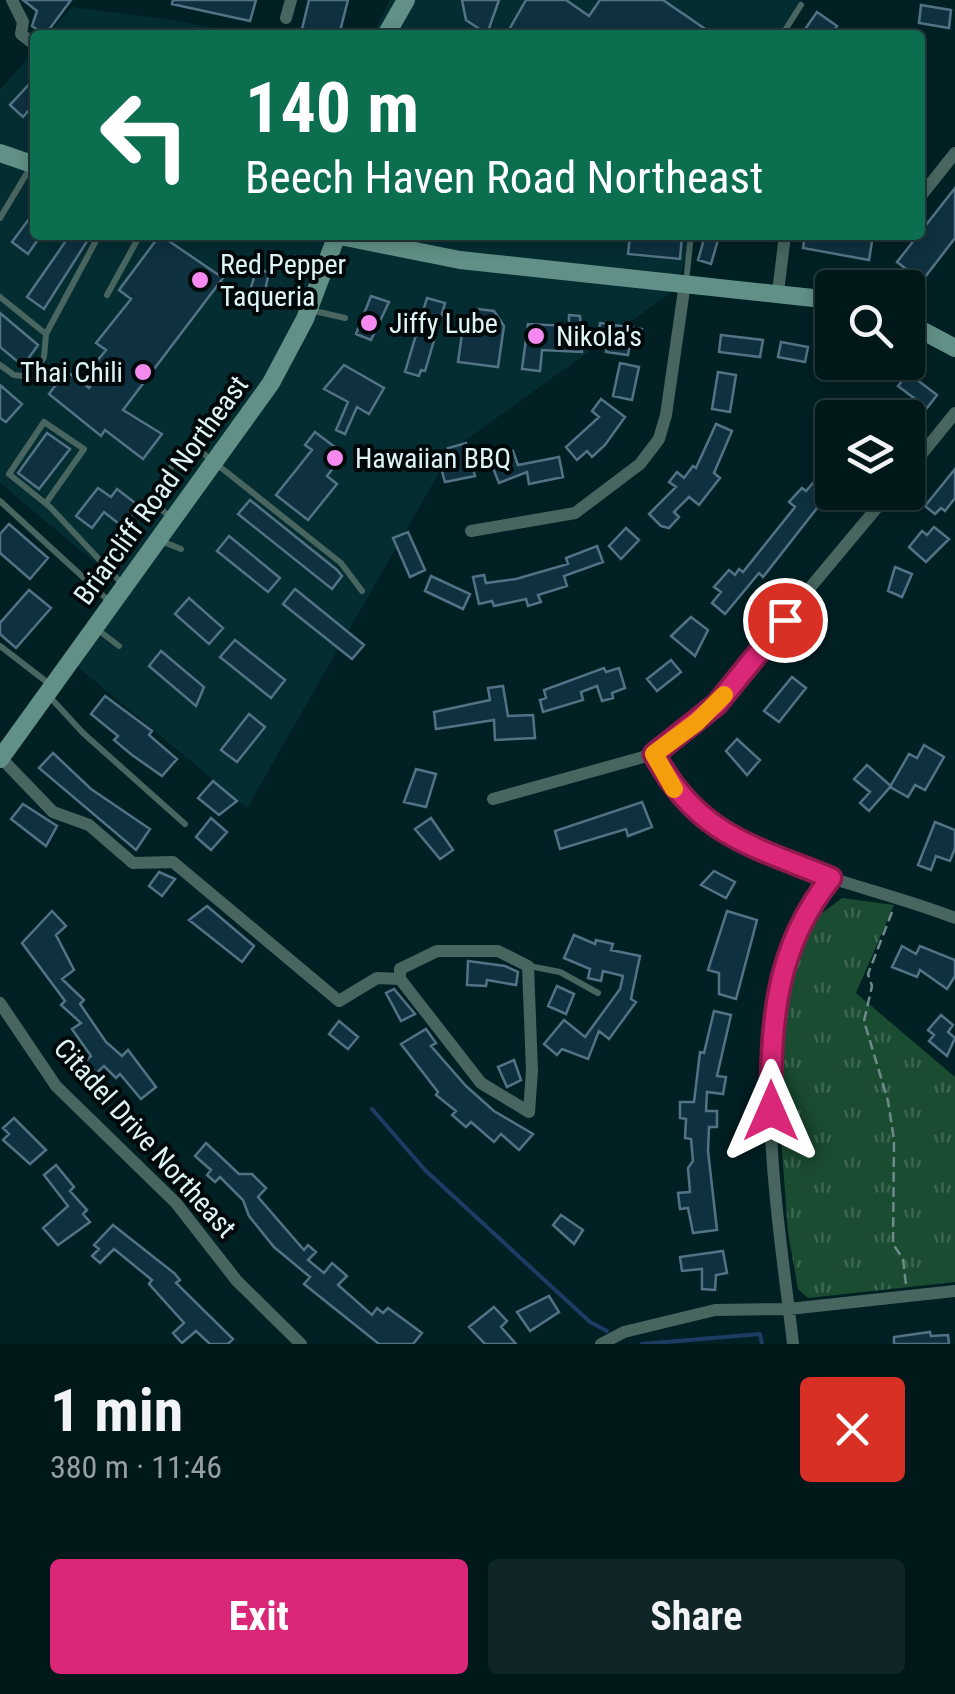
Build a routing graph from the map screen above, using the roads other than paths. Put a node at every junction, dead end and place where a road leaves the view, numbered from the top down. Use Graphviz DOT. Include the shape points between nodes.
graph roads {
  1 [pos="12,0"];
  2 [pos="291,0"];
  3 [pos="406,0"];
  4 [pos="801,5"];
  5 [pos="286,18"];
  6 [pos="394,30"];
  7 [pos="785,30"];
  8 [pos="30,41"];
  9 [pos="0,153"];
  10 [pos="955,153"];
  11 [pos="30,163"];
  12 [pos="30,170"];
  13 [pos="925,191"];
  14 [pos="0,218"];
  15 [pos="97,240"];
  16 [pos="137,240"];
  17 [pos="334,240"];
  18 [pos="361,240"];
  19 [pos="691,240"];
  20 [pos="784,240"];
  21 [pos="686,284"];
  22 [pos="778,292"];
  23 [pos="107,295"];
  24 [pos="0,297"];
  25 [pos="815,297"];
  26 [pos="308,310"];
  27 [pos="345,318"];
  28 [pos="925,332"];
  29 [pos="46,334"];
  30 [pos="955,348"];
  31 [pos="0,364"];
  32 [pos="955,412"];
  33 [pos="925,449"];
  34 [pos="215,463"];
  35 [pos="166,474"];
  36 [pos="0,500"];
  37 [pos="46,504"];
  38 [pos="154,504"];
  39 [pos="875,510"];
  40 [pos="174,520"];
  41 [pos="471,531"];
  42 [pos="160,540"];
  43 [pos="182,549"];
  44 [pos="126,587"];
  45 [pos="362,591"];
  46 [pos="113,605"];
  47 [pos="96,628"];
  48 [pos="0,646"];
  49 [pos="119,646"];
  50 [pos="50,690"];
  51 [pos="654,754"];
  52 [pos="1,759"];
  53 [pos="493,799"];
  54 [pos="185,824"];
  55 [pos="831,878"];
  56 [pos="955,918"];
  57 [pos="528,966"];
  58 [pos="400,980"];
  59 [pos="598,993"];
  60 [pos="0,1003"];
  61 [pos="955,1291"];
  62 [pos="789,1310"];
  63 [pos="301,1344"];
  64 [pos="601,1344"];
  65 [pos="793,1344"];
  1 -- 8 [label="street"];
  2 -- 5 [label="street"];
  3 -- 6 [label="main road"];
  4 -- 7 [label="lane"];
  9 -- 11 [label="main road"];
  10 -- 13 [label="street"];
  12 -- 14 [label="lane"];
  15 -- 29 [label="lane"];
  16 -- 23 [label="lane"];
  17 -- 26 [label="main road, Briarcliff Road Northeast"];
  18 -- 21 [label="main road" via="460,260"];
  19 -- 21 [label="lane"];
  20 -- 22 [label="street"];
  21 -- 22 [label="main road"];
  21 -- 41 [label="street" via="666,415 659,439 640,464 575,514"];
  22 -- 25 [label="main road"];
  24 -- 29 [label="lane"];
  26 -- 27 [label="lane"];
  26 -- 34 [label="main road, Briarcliff Road Northeast" via="286,360"];
  28 -- 30 [label="main road"];
  29 -- 31 [label="lane" via="44,357 30,377"];
  32 -- 33 [label="street"];
  34 -- 35 [label="lane" via="190,443"];
  34 -- 40 [label="main road, Briarcliff Road Northeast"];
  34 -- 45 [label="lane" via="341,563"];
  36 -- 46 [label="lane"];
  37 -- 37 [label="lane" via="9,474 44,422 84,448"];
  37 -- 44 [label="lane"];
  38 -- 40 [label="lane"];
  39 -- 51 [label="street" via="717,704"];
  40 -- 42 [label="main road, Briarcliff Road Northeast"];
  42 -- 43 [label="lane"];
  42 -- 44 [label="main road, Briarcliff Road Northeast"];
  44 -- 46 [label="main road, Briarcliff Road Northeast"];
  46 -- 47 [label="main road, Briarcliff Road Northeast"];
  47 -- 49 [label="lane"];
  47 -- 50 [label="main road, Briarcliff Road Northeast"];
  48 -- 50 [label="lane"];
  50 -- 52 [label="main road, Briarcliff Road Northeast"];
  50 -- 54 [label="lane" via="83,733"];
  51 -- 53 [label="street"];
  51 -- 55 [label="street" via="682,800 712,827"];
  52 -- 58 [label="street" via="53,812 89,825 133,863 173,862 339,1001 378,978"];
  55 -- 56 [label="street"];
  55 -- 62 [label="street" via="795,931 772,1032 771,1111"];
  57 -- 58 [label="street" via="498,951 437,951 400,968"];
  57 -- 58 [label="street" via="529,1112 480,1083"];
  57 -- 59 [label="lane" via="560,972"];
  60 -- 63 [label="street, Citadel Drive Northeast" via="56,1086 176,1204 237,1281"];
  61 -- 62 [label="street"];
  62 -- 64 [label="street" via="715,1310"];
  62 -- 65 [label="street"];
}
